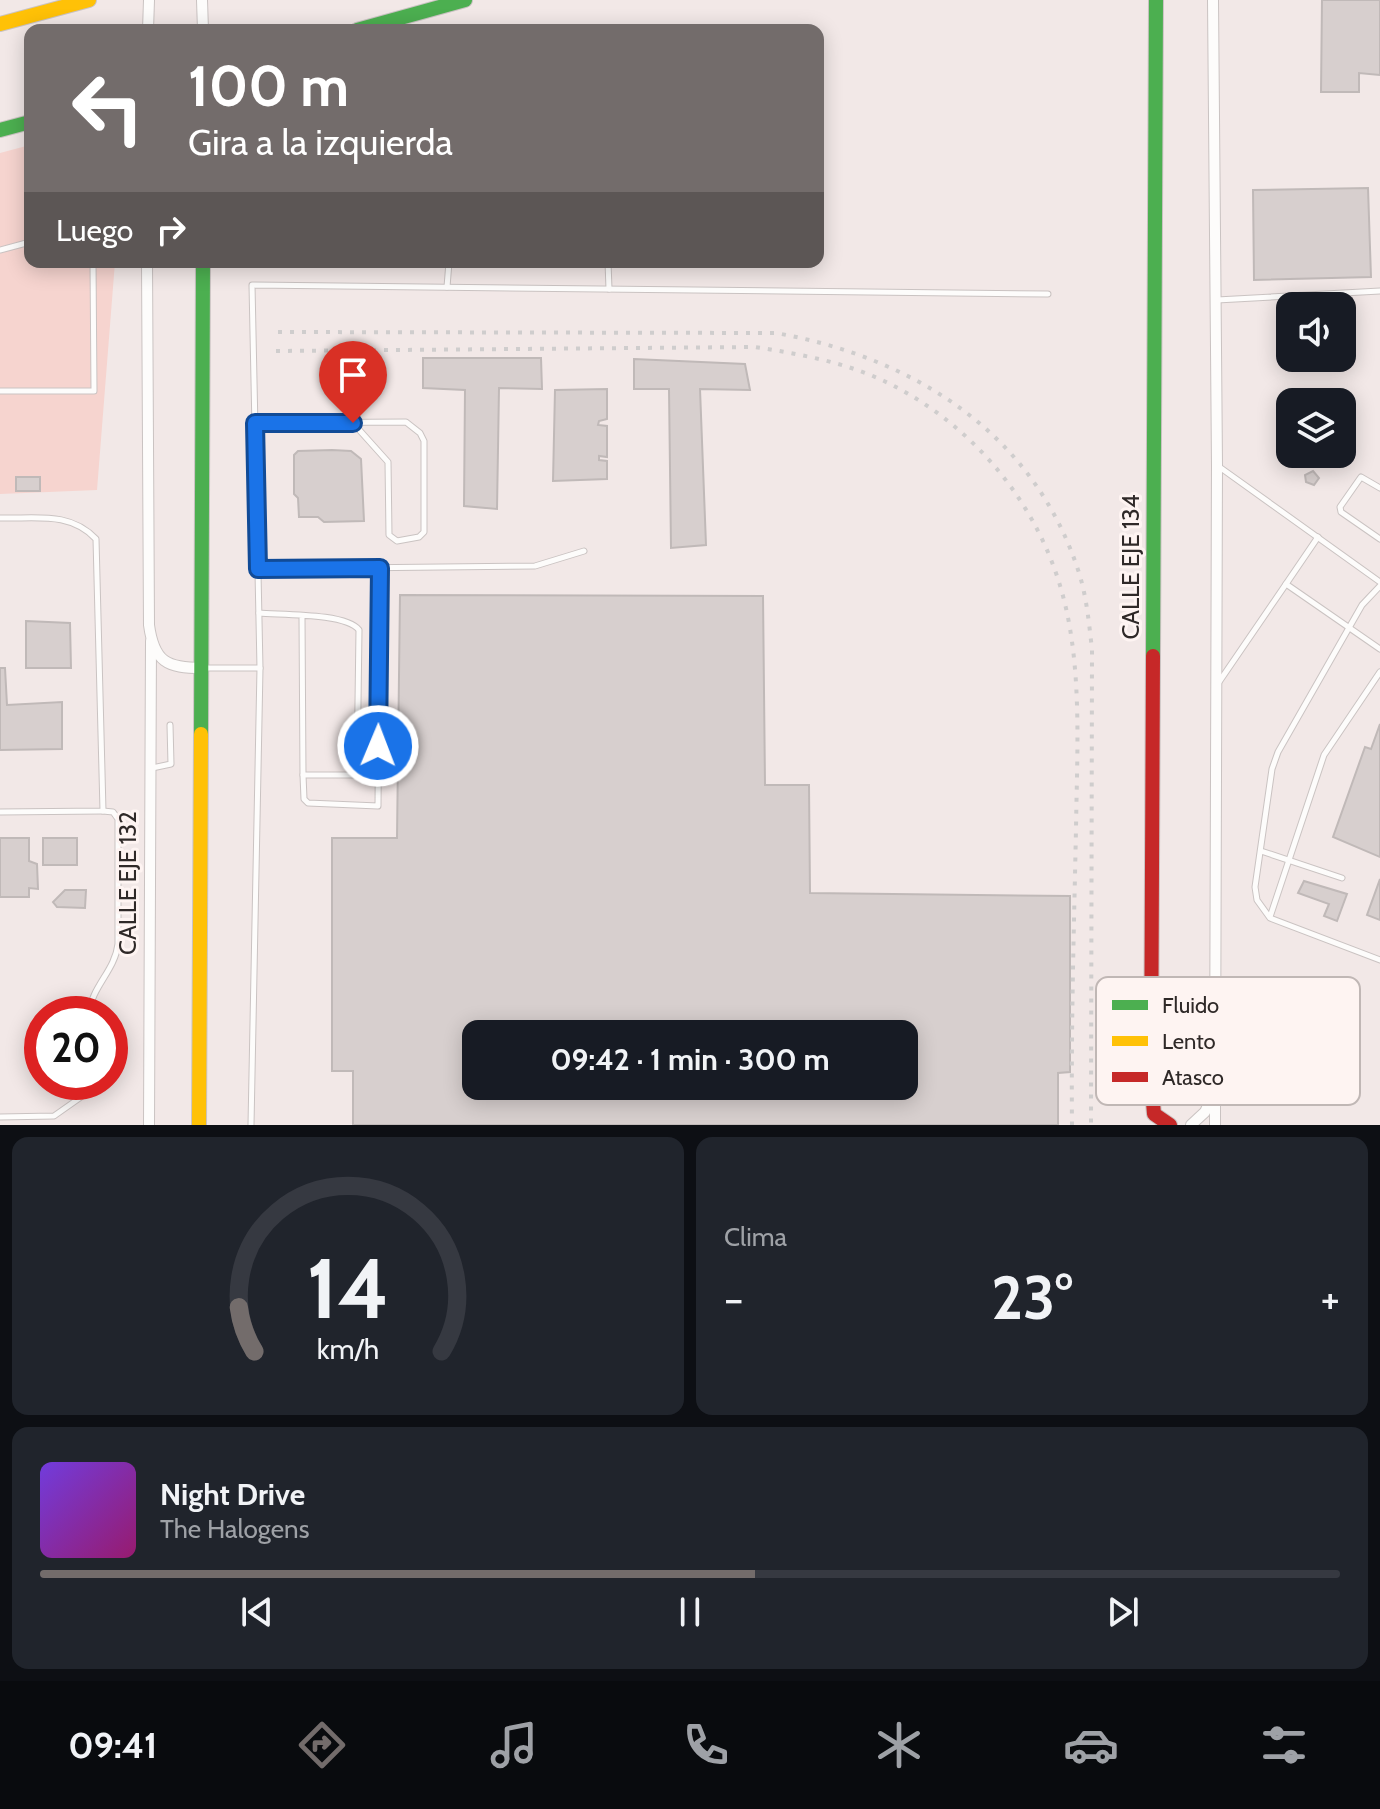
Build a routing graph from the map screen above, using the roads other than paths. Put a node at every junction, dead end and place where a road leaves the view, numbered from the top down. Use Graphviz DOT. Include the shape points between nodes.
graph roads {
  1 [pos="89,0"];
  2 [pos="149,0"];
  3 [pos="202,0"];
  4 [pos="465,0"];
  5 [pos="1156,0"];
  6 [pos="1213,0"];
  7 [pos="0,24"];
  8 [pos="148,24"];
  9 [pos="203,24"];
  10 [pos="379,24"];
  11 [pos="24,124"];
  12 [pos="0,130"];
  13 [pos="24,244"];
  14 [pos="0,250"];
  15 [pos="93,268"];
  16 [pos="147,268"];
  17 [pos="203,268"];
  18 [pos="449,268"];
  19 [pos="608,268"];
  20 [pos="447,287"];
  21 [pos="609,289"];
  22 [pos="1380,291"];
  23 [pos="1048,294"];
  24 [pos="1216,300"];
  25 [pos="0,391"];
  26 [pos="255,423"];
  27 [pos="353,423"];
  28 [pos="1217,465"];
  29 [pos="1380,488"];
  30 [pos="0,518"];
  31 [pos="1318,537"];
  32 [pos="1380,539"];
  33 [pos="584,551"];
  34 [pos="380,568"];
  35 [pos="258,569"];
  36 [pos="1286,584"];
  37 [pos="1380,584"];
  38 [pos="259,613"];
  39 [pos="302,617"];
  40 [pos="1350,627"];
  41 [pos="151,641"];
  42 [pos="1380,649"];
  43 [pos="202,668"];
  44 [pos="260,668"];
  45 [pos="1380,672"];
  46 [pos="1217,687"];
  47 [pos="170,725"];
  48 [pos="151,768"];
  49 [pos="303,775"];
  50 [pos="103,811"];
  51 [pos="0,812"];
  52 [pos="1261,851"];
  53 [pos="1288,861"];
  54 [pos="1342,878"];
  55 [pos="1270,918"];
  56 [pos="1380,960"];
  57 [pos="1151,977"];
  58 [pos="1216,977"];
  59 [pos="92,996"];
  60 [pos="77,1100"];
  61 [pos="1153,1105"];
  62 [pos="1208,1105"];
  63 [pos="0,1117"];
  64 [pos="149,1125"];
  65 [pos="199,1125"];
  66 [pos="251,1125"];
  67 [pos="1170,1125"];
  68 [pos="1191,1125"];
  1 -- 7 [label="street"];
  2 -- 8 [label="street"];
  3 -- 9 [label="street"];
  4 -- 10 [label="street"];
  5 -- 57 [label="street, CALLE EJE 134"];
  6 -- 24 [label="street"];
  11 -- 12 [label="street"];
  13 -- 14 [label="lane"];
  15 -- 25 [label="lane" via="94,391"];
  16 -- 41 [label="street, CALLE EJE 132"];
  17 -- 43 [label="street"];
  18 -- 20 [label="lane"];
  19 -- 21 [label="lane"];
  20 -- 21 [label="lane"];
  20 -- 26 [label="lane" via="252,285"];
  21 -- 23 [label="lane"];
  22 -- 24 [label="lane"];
  24 -- 28 [label="street"];
  26 -- 27 [label="lane"];
  26 -- 35 [label="lane"];
  27 -- 27 [label="lane" via="388,462 389,535 397,541 419,537 424,532 420,433 406,422"];
  28 -- 31 [label="lane"];
  28 -- 46 [label="street"];
  29 -- 32 [label="lane" via="1361,477 1340,509"];
  30 -- 50 [label="lane" via="66,519 84,526 96,539"];
  31 -- 36 [label="lane"];
  31 -- 37 [label="lane"];
  33 -- 34 [label="lane" via="535,566"];
  34 -- 35 [label="lane"];
  34 -- 49 [label="lane" via="378,806 308,803"];
  35 -- 38 [label="lane"];
  36 -- 40 [label="lane"];
  36 -- 46 [label="lane"];
  37 -- 40 [label="lane"];
  38 -- 39 [label="lane"];
  38 -- 44 [label="lane"];
  39 -- 49 [label="lane"];
  39 -- 49 [label="lane" via="345,620 359,630 357,775"];
  40 -- 42 [label="lane"];
  40 -- 52 [label="lane" via="1278,752"];
  41 -- 43 [label="street" via="173,668"];
  41 -- 48 [label="street, CALLE EJE 132"];
  43 -- 44 [label="lane"];
  43 -- 65 [label="street"];
  44 -- 66 [label="lane"];
  45 -- 53 [label="lane" via="1324,755"];
  46 -- 58 [label="street"];
  47 -- 48 [label="lane" via="171,764"];
  48 -- 64 [label="street, CALLE EJE 132"];
  50 -- 51 [label="lane"];
  50 -- 59 [label="lane" via="118,819 118,944 116,959"];
  52 -- 53 [label="lane"];
  52 -- 55 [label="lane" via="1257,900"];
  53 -- 54 [label="lane"];
  53 -- 55 [label="lane"];
  55 -- 56 [label="lane"];
  60 -- 63 [label="lane" via="54,1116"];
  61 -- 67 [label="street, CALLE EJE 134" via="1154,1114"];
  62 -- 68 [label="street"];
}
